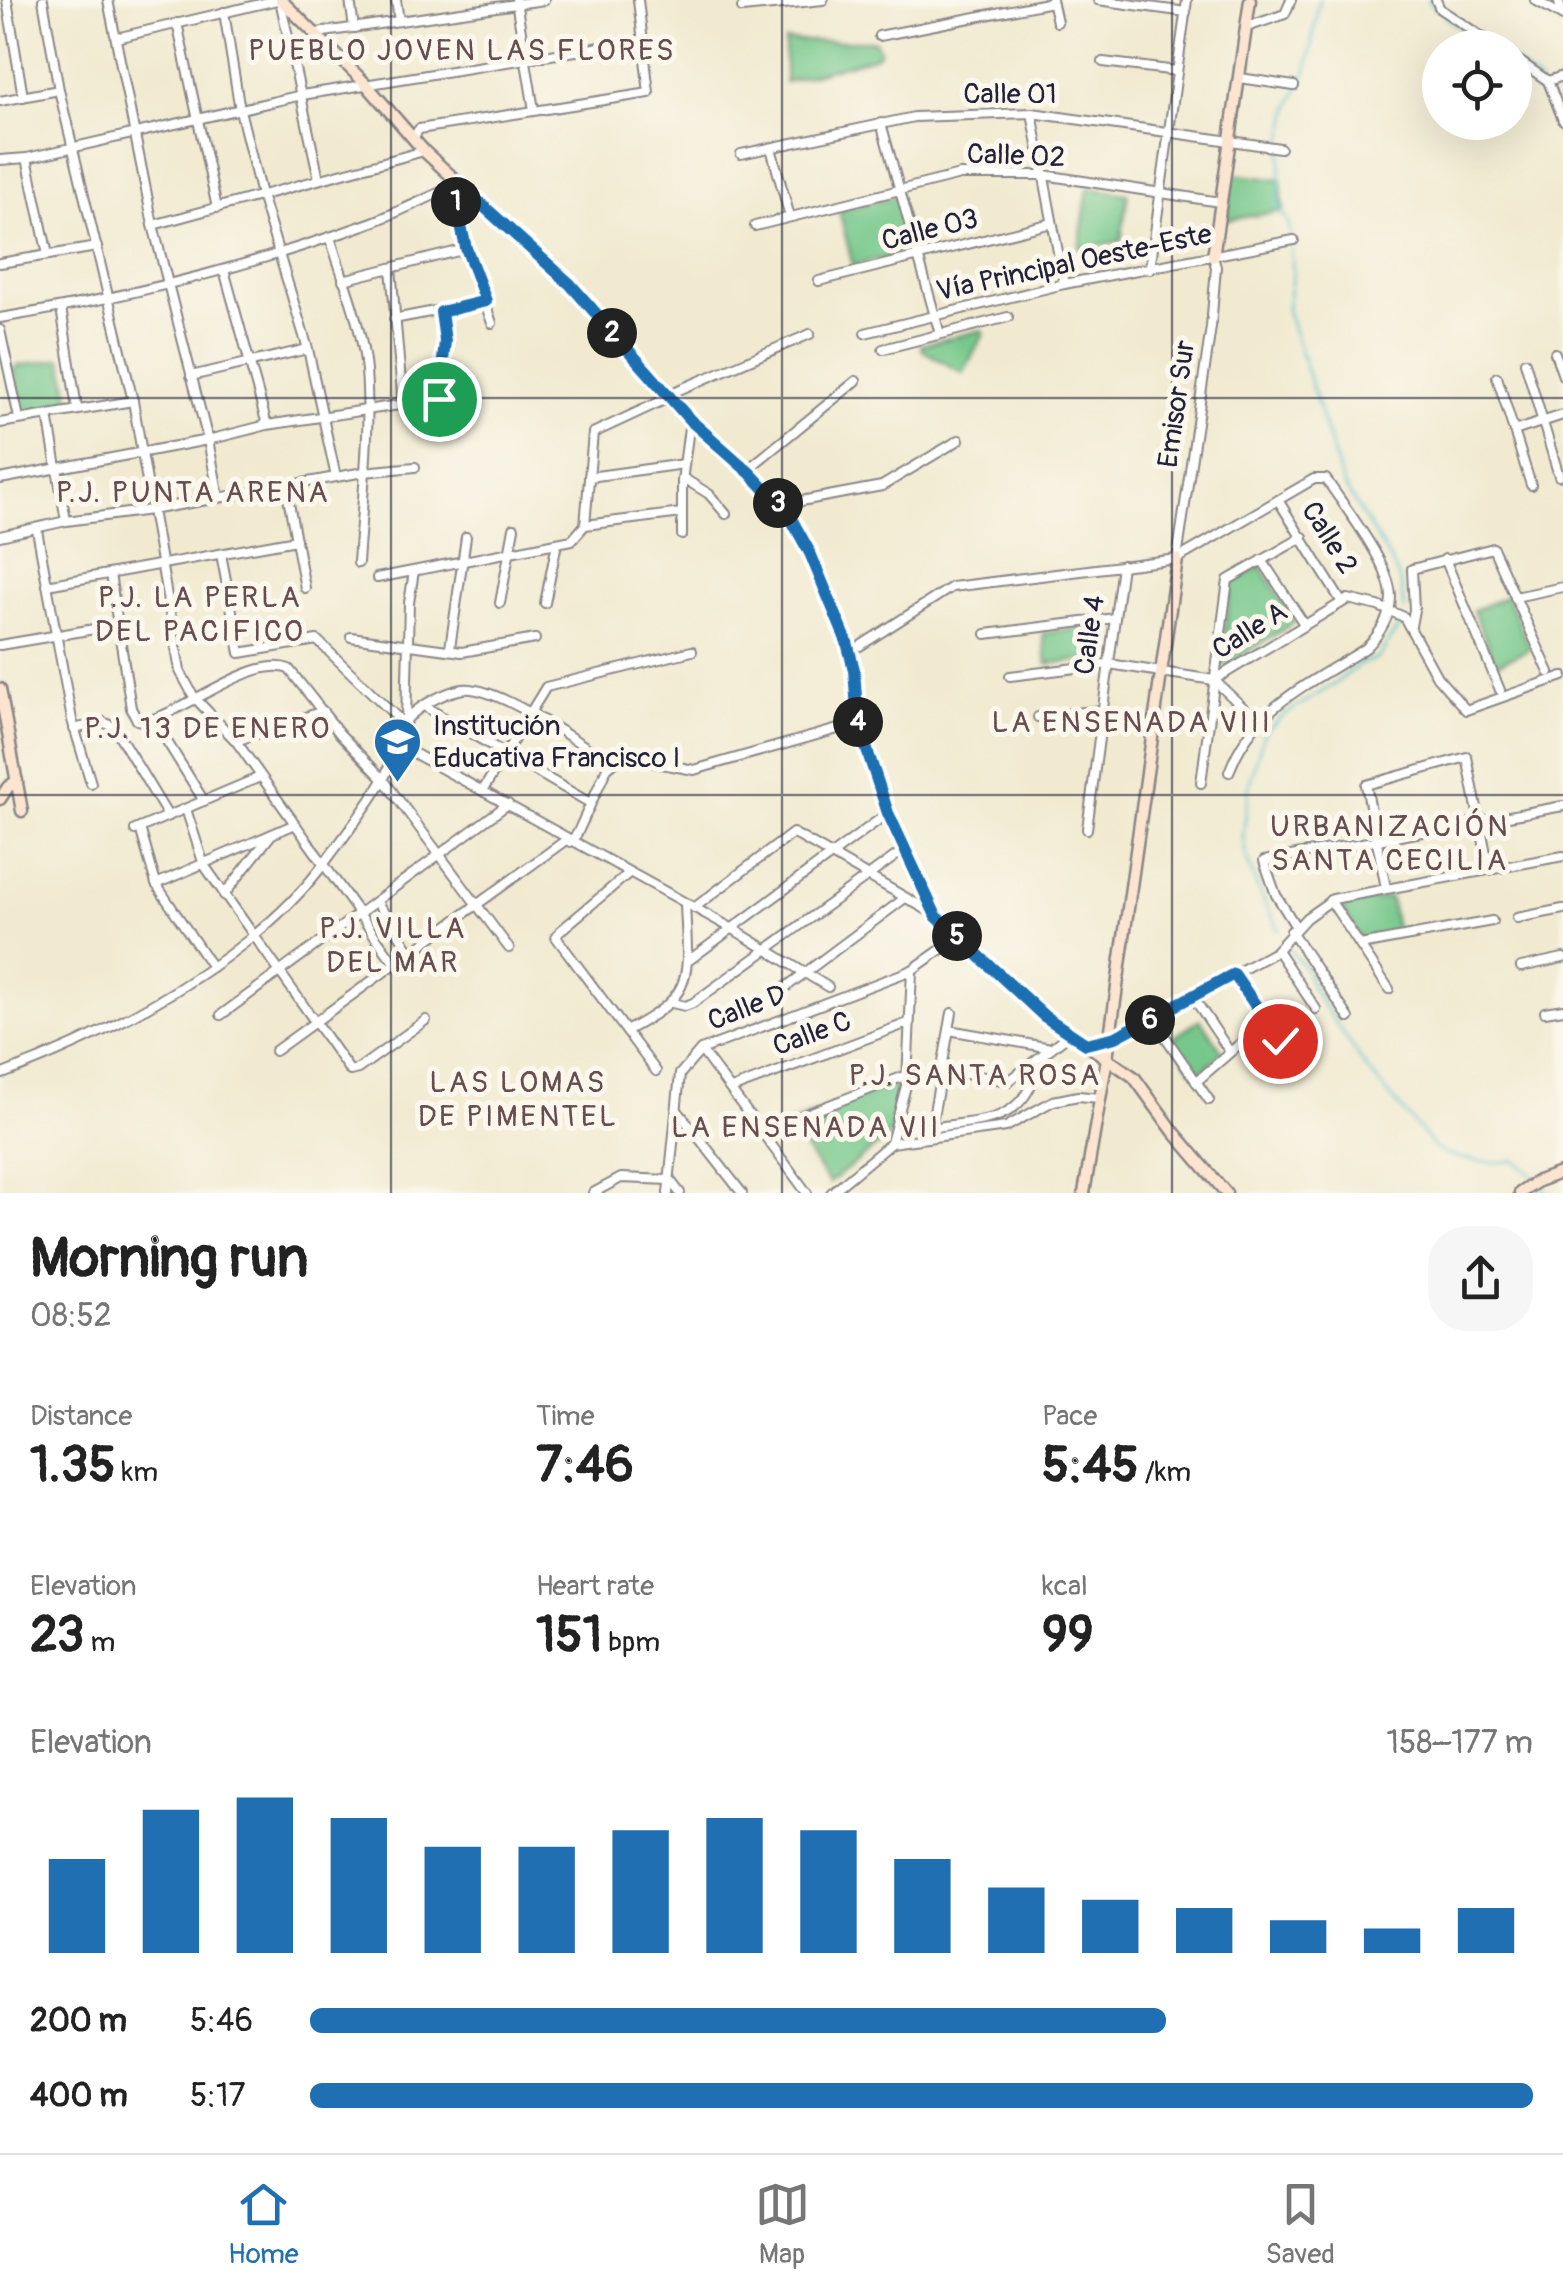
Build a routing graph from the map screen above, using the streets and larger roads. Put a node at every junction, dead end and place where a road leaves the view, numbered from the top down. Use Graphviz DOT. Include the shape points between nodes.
graph roads {
  1 [pos="7,0"];
  2 [pos="43,0"];
  3 [pos="108,0"];
  4 [pos="279,0"];
  5 [pos="350,0"];
  6 [pos="396,0"];
  7 [pos="544,0"];
  8 [pos="638,0"];
  9 [pos="822,0"];
  10 [pos="1098,0"];
  11 [pos="1187,0"];
  12 [pos="1250,0"];
  13 [pos="1292,0"];
  14 [pos="1436,0"];
  15 [pos="1535,0"];
  16 [pos="1558,0"];
  17 [pos="802,1"];
  18 [pos="1052,1"];
  19 [pos="517,2"];
  20 [pos="1130,2"];
  21 [pos="742,8"];
  22 [pos="224,12"];
  23 [pos="1186,12"];
  24 [pos="1563,15"];
  25 [pos="399,21"];
  26 [pos="1057,22"];
  27 [pos="178,23"];
  28 [pos="1247,26"];
  29 [pos="354,28"];
  30 [pos="1472,30"];
  31 [pos="317,33"];
  32 [pos="879,36"];
  33 [pos="116,38"];
  34 [pos="644,40"];
  35 [pos="526,60"];
  36 [pos="1102,62"];
  37 [pos="1532,69"];
  38 [pos="1177,72"];
  39 [pos="1563,76"];
  40 [pos="1240,78"];
  41 [pos="1548,80"];
  42 [pos="365,83"];
  43 [pos="1294,86"];
  44 [pos="58,90"];
  45 [pos="302,94"];
  46 [pos="23,97"];
  47 [pos="0,101"];
  48 [pos="240,110"];
  49 [pos="534,110"];
  50 [pos="1032,113"];
  51 [pos="198,119"];
  52 [pos="1563,120"];
  53 [pos="881,123"];
  54 [pos="1168,132"];
  55 [pos="133,134"];
  56 [pos="412,138"];
  57 [pos="1230,141"];
  58 [pos="0,146"];
  59 [pos="72,148"];
  60 [pos="772,148"];
  61 [pos="1280,148"];
  62 [pos="424,152"];
  63 [pos="741,154"];
  64 [pos="27,158"];
  65 [pos="1,160"];
  66 [pos="1044,175"];
  67 [pos="319,179"];
  68 [pos="456,185"];
  69 [pos="901,190"];
  70 [pos="1160,193"];
  71 [pos="261,195"];
  72 [pos="1220,202"];
  73 [pos="217,208"];
  74 [pos="790,217"];
  75 [pos="1052,223"];
  76 [pos="153,225"];
  77 [pos="756,226"];
  78 [pos="330,237"];
  79 [pos="1294,240"];
  80 [pos="97,246"];
  81 [pos="466,248"];
  82 [pos="280,252"];
  83 [pos="48,255"];
  84 [pos="919,255"];
  85 [pos="1212,257"];
  86 [pos="0,263"];
  87 [pos="391,268"];
  88 [pos="1150,269"];
  89 [pos="224,270"];
  90 [pos="344,280"];
  91 [pos="819,280"];
  92 [pos="168,284"];
  93 [pos="1064,284"];
  94 [pos="110,299"];
  95 [pos="486,301"];
  96 [pos="61,308"];
  97 [pos="441,312"];
  98 [pos="935,315"];
  99 [pos="1008,317"];
  100 [pos="0,318"];
  101 [pos="394,319"];
  102 [pos="492,323"];
  103 [pos="0,330"];
  104 [pos="864,333"];
  105 [pos="810,334"];
  106 [pos="940,334"];
  107 [pos="308,349"];
  108 [pos="882,349"];
  109 [pos="1555,352"];
  110 [pos="252,361"];
  111 [pos="1525,362"];
  112 [pos="191,376"];
  113 [pos="1563,376"];
  114 [pos="1497,377"];
  115 [pos="856,381"];
  116 [pos="667,395"];
  117 [pos="133,401"];
  118 [pos="403,405"];
  119 [pos="77,408"];
  120 [pos="365,410"];
  121 [pos="48,414"];
  122 [pos="1563,415"];
  123 [pos="322,416"];
  124 [pos="19,418"];
  125 [pos="690,420"];
  126 [pos="1543,421"];
  127 [pos="0,422"];
  128 [pos="267,424"];
  129 [pos="1514,431"];
  130 [pos="208,440"];
  131 [pos="959,440"];
  132 [pos="141,452"];
  133 [pos="684,464"];
  134 [pos="415,467"];
  135 [pos="57,470"];
  136 [pos="747,470"];
  137 [pos="364,472"];
  138 [pos="589,476"];
  139 [pos="1560,476"];
  140 [pos="336,477"];
  141 [pos="0,478"];
  142 [pos="682,478"];
  143 [pos="1531,485"];
  144 [pos="286,487"];
  145 [pos="219,496"];
  146 [pos="1278,500"];
  147 [pos="152,510"];
  148 [pos="785,511"];
  149 [pos="682,513"];
  150 [pos="726,514"];
  151 [pos="66,521"];
  152 [pos="585,525"];
  153 [pos="514,528"];
  154 [pos="37,530"];
  155 [pos="0,536"];
  156 [pos="682,536"];
  157 [pos="466,537"];
  158 [pos="1303,537"];
  159 [pos="296,540"];
  160 [pos="557,544"];
  161 [pos="509,552"];
  162 [pos="220,554"];
  163 [pos="1177,559"];
  164 [pos="1262,560"];
  165 [pos="1446,560"];
  166 [pos="462,561"];
  167 [pos="358,563"];
  168 [pos="162,564"];
  169 [pos="1122,566"];
  170 [pos="414,571"];
  171 [pos="110,574"];
  172 [pos="377,578"];
  173 [pos="47,585"];
  174 [pos="1563,587"];
  175 [pos="304,588"];
  176 [pos="1516,598"];
  177 [pos="1341,601"];
  178 [pos="500,603"];
  179 [pos="545,603"];
  180 [pos="1388,610"];
  181 [pos="1115,618"];
  182 [pos="1304,624"];
  183 [pos="118,625"];
  184 [pos="1411,626"];
  185 [pos="986,634"];
  186 [pos="57,636"];
  187 [pos="351,637"];
  188 [pos="535,639"];
  189 [pos="409,643"];
  190 [pos="0,645"];
  191 [pos="860,646"];
  192 [pos="450,648"];
  193 [pos="692,652"];
  194 [pos="1109,664"];
  195 [pos="1162,671"];
  196 [pos="1549,672"];
  197 [pos="1010,676"];
  198 [pos="1563,676"];
  199 [pos="1214,680"];
  200 [pos="0,689"];
  201 [pos="1500,690"];
  202 [pos="194,697"];
  203 [pos="424,706"];
  204 [pos="1103,710"];
  205 [pos="323,712"];
  206 [pos="528,712"];
  207 [pos="1250,714"];
  208 [pos="1038,717"];
  209 [pos="154,720"];
  210 [pos="405,722"];
  211 [pos="858,723"];
  212 [pos="74,729"];
  213 [pos="236,742"];
  214 [pos="399,745"];
  215 [pos="505,752"];
  216 [pos="611,763"];
  217 [pos="1230,772"];
  218 [pos="260,777"];
  219 [pos="383,780"];
  220 [pos="16,782"];
  221 [pos="91,783"];
  222 [pos="1201,783"];
  223 [pos="483,790"];
  224 [pos="0,799"];
  225 [pos="204,801"];
  226 [pos="590,803"];
  227 [pos="508,804"];
  228 [pos="1563,806"];
  229 [pos="186,808"];
  230 [pos="22,811"];
  231 [pos="888,813"];
  232 [pos="168,816"];
  233 [pos="1480,820"];
  234 [pos="293,824"];
  235 [pos="1087,829"];
  236 [pos="272,834"];
  237 [pos="1377,840"];
  238 [pos="568,841"];
  239 [pos="904,850"];
  240 [pos="439,854"];
  241 [pos="832,855"];
  242 [pos="1563,856"];
  243 [pos="204,865"];
  244 [pos="323,865"];
  245 [pos="1489,869"];
  246 [pos="630,873"];
  247 [pos="866,876"];
  248 [pos="156,884"];
  249 [pos="1386,888"];
  250 [pos="224,895"];
  251 [pos="904,898"];
  252 [pos="1330,900"];
  253 [pos="376,901"];
  254 [pos="477,905"];
  255 [pos="690,906"];
  256 [pos="1563,909"];
  257 [pos="359,914"];
  258 [pos="936,916"];
  259 [pos="1517,918"];
  260 [pos="1492,921"];
  261 [pos="733,929"];
  262 [pos="1293,929"];
  263 [pos="254,937"];
  264 [pos="1360,945"];
  265 [pos="946,946"];
  266 [pos="509,948"];
  267 [pos="766,949"];
  268 [pos="1277,950"];
  269 [pos="411,952"];
  270 [pos="1563,958"];
  271 [pos="688,961"];
  272 [pos="395,964"];
  273 [pos="212,967"];
  274 [pos="1521,967"];
  275 [pos="912,970"];
  276 [pos="282,971"];
  277 [pos="804,973"];
  278 [pos="1234,974"];
  279 [pos="828,988"];
  280 [pos="1389,989"];
  281 [pos="774,996"];
  282 [pos="1193,998"];
  283 [pos="672,1002"];
  284 [pos="1316,1009"];
  285 [pos="1563,1009"];
  286 [pos="1544,1012"];
  287 [pos="952,1013"];
  288 [pos="222,1016"];
  289 [pos="1152,1018"];
  290 [pos="1348,1018"];
  291 [pos="426,1020"];
  292 [pos="1266,1021"];
  293 [pos="316,1022"];
  294 [pos="908,1022"];
  295 [pos="949,1030"];
  296 [pos="626,1031"];
  297 [pos="1069,1034"];
  298 [pos="1109,1039"];
  299 [pos="1280,1041"];
  300 [pos="1086,1044"];
  301 [pos="1052,1048"];
  302 [pos="701,1050"];
  303 [pos="275,1052"];
  304 [pos="1230,1052"];
  305 [pos="1107,1058"];
  306 [pos="656,1070"];
  307 [pos="942,1070"];
  308 [pos="1023,1072"];
  309 [pos="908,1075"];
  310 [pos="0,1076"];
  311 [pos="1196,1082"];
  312 [pos="731,1088"];
  313 [pos="1100,1098"];
  314 [pos="1209,1100"];
  315 [pos="677,1110"];
  316 [pos="762,1130"];
  317 [pos="891,1143"];
  318 [pos="1563,1172"];
  319 [pos="621,1178"];
  320 [pos="670,1180"];
  321 [pos="593,1193"];
  322 [pos="619,1193"];
  323 [pos="668,1193"];
  324 [pos="680,1193"];
  325 [pos="742,1193"];
  326 [pos="807,1193"];
  327 [pos="831,1193"];
  328 [pos="1084,1193"];
  329 [pos="1226,1193"];
  330 [pos="1520,1193"];
  1 -- 46 [label="street"];
  2 -- 44 [label="street"];
  3 -- 33 [label="street"];
  4 -- 22 [label="street"];
  4 -- 31 [label="street"];
  4 -- 45 [label="street"];
  5 -- 29 [label="street"];
  6 -- 25 [label="street"];
  7 -- 19 [label="street"];
  8 -- 34 [label="street"];
  9 -- 17 [label="street"];
  10 -- 20 [label="street"];
  11 -- 23 [label="street"];
  12 -- 28 [label="street"];
  13 -- 28 [label="street" via="1285,14"];
  14 -- 30 [label="street"];
  15 -- 24 [label="street"];
  16 -- 24 [label="street"];
  17 -- 21 [label="street"];
  18 -- 26 [label="street"];
  18 -- 32 [label="street"];
  19 -- 25 [label="street"];
  19 -- 35 [label="street"];
  20 -- 23 [label="street"];
  22 -- 27 [label="street"];
  22 -- 48 [label="street"];
  23 -- 38 [label="street"];
  25 -- 29 [label="street"];
  27 -- 33 [label="street"];
  27 -- 51 [label="street"];
  28 -- 40 [label="street"];
  29 -- 31 [label="street"];
  31 -- 42 [label="street"];
  33 -- 55 [label="street"];
  34 -- 35 [label="street"];
  34 -- 49 [label="street" via="650,93"];
  35 -- 42 [label="street"];
  35 -- 49 [label="street"];
  36 -- 38 [label="street"];
  37 -- 41 [label="street"];
  38 -- 54 [label="street"];
  39 -- 41 [label="street"];
  40 -- 43 [label="street"];
  40 -- 57 [label="street"];
  41 -- 52 [label="street"];
  42 -- 45 [label="street"];
  42 -- 56 [label="street"];
  44 -- 46 [label="street"];
  44 -- 59 [label="street"];
  45 -- 48 [label="street"];
  45 -- 67 [label="street"];
  46 -- 47 [label="street"];
  48 -- 51 [label="street"];
  48 -- 71 [label="street"];
  49 -- 56 [label="street" via="419,129"];
  50 -- 53 [label="street, Calle 01"];
  50 -- 54 [label="street, Calle 01"];
  50 -- 66 [label="street"];
  51 -- 55 [label="street"];
  51 -- 73 [label="street"];
  53 -- 60 [label="street, Calle 01"];
  53 -- 69 [label="street"];
  54 -- 57 [label="street, Calle 01"];
  54 -- 70 [label="street"];
  55 -- 59 [label="street"];
  55 -- 76 [label="street"];
  56 -- 62 [label="street"];
  57 -- 61 [label="street, Calle 01"];
  57 -- 72 [label="street"];
  58 -- 65 [label="street"];
  59 -- 64 [label="street"];
  59 -- 80 [label="street"];
  60 -- 63 [label="street, Calle 01"];
  60 -- 74 [label="street"];
  62 -- 67 [label="street"];
  62 -- 68 [label="street"];
  64 -- 65 [label="street"];
  64 -- 83 [label="street"];
  66 -- 69 [label="street, Calle 02" via="960,175"];
  66 -- 70 [label="street, Calle 02"];
  66 -- 75 [label="street"];
  67 -- 71 [label="street"];
  68 -- 78 [label="street"];
  68 -- 81 [label="street"];
  68 -- 116 [label="street" via="570,284"];
  69 -- 74 [label="street, Calle 02"];
  69 -- 84 [label="street"];
  70 -- 72 [label="street, Calle 02"];
  70 -- 88 [label="street"];
  71 -- 73 [label="street"];
  71 -- 82 [label="street"];
  72 -- 85 [label="street"];
  73 -- 76 [label="street"];
  74 -- 77 [label="street, Calle 02"];
  75 -- 84 [label="street, Calle 03"];
  75 -- 93 [label="street"];
  76 -- 92 [label="street"];
  78 -- 82 [label="street"];
  78 -- 90 [label="street"];
  79 -- 85 [label="street, Vía Principal Oeste-Este"];
  80 -- 83 [label="street"];
  80 -- 94 [label="street"];
  81 -- 87 [label="street"];
  81 -- 95 [label="street"];
  82 -- 89 [label="street"];
  82 -- 107 [label="street"];
  83 -- 86 [label="street"];
  84 -- 91 [label="street, Calle 03"];
  84 -- 98 [label="street"];
  85 -- 88 [label="street, Vía Principal Oeste-Este"];
  85 -- 163 [label="street, Emisor Sur" via="1211,327"];
  87 -- 90 [label="street"];
  87 -- 101 [label="street"];
  88 -- 93 [label="street, Vía Principal Oeste-Este"];
  89 -- 92 [label="street"];
  89 -- 110 [label="street"];
  90 -- 120 [label="street" via="366,370"];
  92 -- 94 [label="street"];
  92 -- 112 [label="street"];
  93 -- 98 [label="street, Vía Principal Oeste-Este"];
  94 -- 96 [label="street"];
  94 -- 117 [label="street"];
  95 -- 97 [label="street"];
  95 -- 102 [label="street"];
  96 -- 100 [label="street"];
  96 -- 119 [label="street"];
  97 -- 101 [label="street"];
  97 -- 118 [label="street" via="439,399"];
  98 -- 104 [label="street, Vía Principal Oeste-Este"];
  98 -- 106 [label="street"];
  99 -- 106 [label="street, Vía Principal Oeste-Este"];
  101 -- 118 [label="street"];
  103 -- 124 [label="street"];
  105 -- 116 [label="street"];
  106 -- 108 [label="street, Vía Principal Oeste-Este"];
  107 -- 110 [label="street"];
  107 -- 123 [label="street"];
  109 -- 113 [label="street"];
  110 -- 112 [label="street"];
  110 -- 128 [label="street"];
  111 -- 126 [label="street"];
  112 -- 130 [label="street"];
  114 -- 129 [label="street"];
  115 -- 136 [label="street"];
  116 -- 125 [label="street"];
  116 -- 138 [label="street" via="593,433"];
  117 -- 119 [label="street"];
  117 -- 132 [label="street"];
  118 -- 120 [label="street"];
  119 -- 121 [label="street"];
  120 -- 123 [label="street"];
  120 -- 137 [label="street"];
  121 -- 124 [label="street"];
  121 -- 135 [label="street"];
  122 -- 126 [label="street"];
  123 -- 128 [label="street"];
  123 -- 140 [label="street"];
  124 -- 127 [label="street"];
  125 -- 133 [label="street"];
  125 -- 136 [label="street"];
  126 -- 129 [label="street"];
  126 -- 139 [label="street"];
  128 -- 130 [label="street"];
  129 -- 143 [label="street"];
  130 -- 132 [label="street"];
  130 -- 145 [label="street"];
  131 -- 148 [label="street" via="882,486 801,501"];
  132 -- 135 [label="street"];
  132 -- 147 [label="street"];
  133 -- 138 [label="street"];
  133 -- 142 [label="street"];
  134 -- 137 [label="street"];
  135 -- 141 [label="street"];
  135 -- 151 [label="street"];
  136 -- 148 [label="street"];
  137 -- 140 [label="street"];
  137 -- 167 [label="street"];
  138 -- 152 [label="street"];
  140 -- 144 [label="street"];
  142 -- 149 [label="street"];
  142 -- 150 [label="street"];
  144 -- 145 [label="street"];
  144 -- 159 [label="street"];
  145 -- 147 [label="street"];
  146 -- 158 [label="street, Calle 2"];
  146 -- 163 [label="street"];
  146 -- 180 [label="street" via="1326,479 1381,565"];
  147 -- 151 [label="street"];
  147 -- 168 [label="street"];
  148 -- 211 [label="street" via="847,642"];
  149 -- 152 [label="street"];
  149 -- 156 [label="street"];
  151 -- 154 [label="street"];
  152 -- 160 [label="street" via="572,540"];
  153 -- 161 [label="street"];
  154 -- 155 [label="street"];
  154 -- 173 [label="street"];
  157 -- 166 [label="street"];
  158 -- 164 [label="street"];
  158 -- 177 [label="street, Calle 2"];
  159 -- 162 [label="street"];
  159 -- 175 [label="street"];
  160 -- 161 [label="street"];
  160 -- 179 [label="street"];
  161 -- 166 [label="street"];
  161 -- 178 [label="street"];
  162 -- 168 [label="street"];
  162 -- 210 [label="street" via="240,653 317,640"];
  163 -- 169 [label="street"];
  163 -- 195 [label="street"];
  164 -- 182 [label="street"];
  164 -- 199 [label="street" via="1228,580"];
  165 -- 176 [label="street" via="1493,548"];
  165 -- 184 [label="street" via="1412,569"];
  165 -- 201 [label="street"];
  166 -- 170 [label="street"];
  166 -- 192 [label="street"];
  168 -- 171 [label="street"];
  168 -- 202 [label="street" via="180,671"];
  169 -- 181 [label="street, Calle 4"];
  169 -- 191 [label="street" via="952,587"];
  170 -- 172 [label="street"];
  170 -- 189 [label="street"];
  171 -- 173 [label="street"];
  171 -- 183 [label="street"];
  173 -- 186 [label="street"];
  174 -- 176 [label="street"];
  176 -- 196 [label="street"];
  177 -- 180 [label="street"];
  177 -- 182 [label="street, Calle A"];
  180 -- 184 [label="street"];
  180 -- 217 [label="street" via="1366,648 1257,721"];
  181 -- 185 [label="street"];
  181 -- 194 [label="street, Calle 4"];
  182 -- 199 [label="street, Calle A"];
  183 -- 186 [label="street"];
  183 -- 209 [label="street" via="131,708 140,722"];
  184 -- 198 [label="street" via="1436,677 1466,710"];
  186 -- 190 [label="street"];
  186 -- 212 [label="street"];
  187 -- 189 [label="street"];
  188 -- 192 [label="street" via="462,652"];
  189 -- 192 [label="street"];
  189 -- 210 [label="street"];
  193 -- 206 [label="street" via="548,686"];
  194 -- 195 [label="street, Calle A"];
  194 -- 197 [label="street, Calle A"];
  194 -- 204 [label="street, Calle 4"];
  195 -- 199 [label="street, Calle A"];
  195 -- 298 [label="street"];
  199 -- 207 [label="street"];
  199 -- 222 [label="street"];
  200 -- 220 [label="street"];
  202 -- 205 [label="street" via="280,666 294,672"];
  202 -- 209 [label="street"];
  202 -- 213 [label="street"];
  203 -- 206 [label="street" via="474,690"];
  203 -- 210 [label="street"];
  203 -- 215 [label="street"];
  204 -- 208 [label="street"];
  204 -- 235 [label="street, Calle 4"];
  205 -- 213 [label="street"];
  205 -- 219 [label="street"];
  206 -- 215 [label="street"];
  206 -- 216 [label="street"];
  209 -- 225 [label="street"];
  210 -- 214 [label="street"];
  211 -- 216 [label="street" via="694,770 641,760"];
  211 -- 231 [label="street"];
  212 -- 221 [label="street"];
  212 -- 232 [label="street" via="103,722 114,727"];
  213 -- 218 [label="street"];
  214 -- 219 [label="street"];
  214 -- 223 [label="street"];
  215 -- 223 [label="street"];
  215 -- 226 [label="street"];
  216 -- 226 [label="street"];
  218 -- 225 [label="street"];
  218 -- 234 [label="street"];
  219 -- 240 [label="street"];
  219 -- 244 [label="street"];
  220 -- 224 [label="street"];
  220 -- 230 [label="street"];
  223 -- 227 [label="street"];
  225 -- 229 [label="street"];
  226 -- 238 [label="street"];
  227 -- 238 [label="street"];
  227 -- 240 [label="street"];
  228 -- 233 [label="street"];
  229 -- 232 [label="street"];
  229 -- 243 [label="street"];
  231 -- 239 [label="street"];
  231 -- 241 [label="street"];
  232 -- 248 [label="street" via="138,829"];
  233 -- 237 [label="street"];
  233 -- 237 [label="street" via="1467,756 1366,785"];
  233 -- 245 [label="street"];
  234 -- 236 [label="street"];
  234 -- 244 [label="street"];
  236 -- 243 [label="street"];
  236 -- 250 [label="street"];
  237 -- 249 [label="street"];
  237 -- 262 [label="street" via="1264,861"];
  238 -- 246 [label="street"];
  238 -- 254 [label="street"];
  239 -- 247 [label="street"];
  239 -- 258 [label="street"];
  240 -- 253 [label="street"];
  240 -- 254 [label="street"];
  241 -- 247 [label="street"];
  241 -- 255 [label="street" via="788,834"];
  241 -- 261 [label="street"];
  242 -- 245 [label="street"];
  243 -- 248 [label="street"];
  243 -- 250 [label="street"];
  244 -- 257 [label="street"];
  244 -- 263 [label="street"];
  245 -- 249 [label="street"];
  246 -- 255 [label="street"];
  246 -- 296 [label="street" via="556,938"];
  247 -- 251 [label="street"];
  247 -- 267 [label="street"];
  248 -- 273 [label="street"];
  249 -- 252 [label="street"];
  250 -- 263 [label="street"];
  251 -- 258 [label="street"];
  251 -- 277 [label="street"];
  252 -- 262 [label="street"];
  252 -- 264 [label="street"];
  253 -- 257 [label="street"];
  253 -- 269 [label="street"];
  254 -- 266 [label="street"];
  254 -- 269 [label="street"];
  255 -- 261 [label="street"];
  255 -- 271 [label="street"];
  256 -- 259 [label="street"];
  257 -- 272 [label="street"];
  257 -- 276 [label="street"];
  258 -- 297 [label="street"];
  260 -- 264 [label="street"];
  261 -- 267 [label="street"];
  261 -- 271 [label="street"];
  262 -- 268 [label="street"];
  262 -- 290 [label="street"];
  263 -- 273 [label="street"];
  263 -- 276 [label="street"];
  264 -- 280 [label="street"];
  265 -- 275 [label="street, Calle D"];
  267 -- 277 [label="street"];
  267 -- 283 [label="street" via="688,1006"];
  268 -- 278 [label="street"];
  268 -- 284 [label="street"];
  269 -- 272 [label="street"];
  270 -- 274 [label="street"];
  271 -- 283 [label="street"];
  272 -- 293 [label="street"];
  273 -- 310 [label="street" via="75,1046"];
  275 -- 294 [label="street"];
  275 -- 302 [label="street, Calle D"];
  276 -- 288 [label="street"];
  276 -- 293 [label="street"];
  277 -- 279 [label="street"];
  277 -- 281 [label="street"];
  278 -- 282 [label="street"];
  278 -- 292 [label="street"];
  282 -- 289 [label="street"];
  282 -- 304 [label="street"];
  283 -- 296 [label="street"];
  285 -- 286 [label="street"];
  287 -- 295 [label="street"];
  289 -- 298 [label="street"];
  289 -- 311 [label="street"];
  291 -- 293 [label="street" via="353,1071"];
  292 -- 299 [label="street"];
  292 -- 304 [label="street"];
  293 -- 303 [label="street"];
  294 -- 309 [label="street"];
  294 -- 312 [label="street, Calle C"];
  295 -- 301 [label="street"];
  295 -- 307 [label="street"];
  296 -- 306 [label="street"];
  297 -- 300 [label="street"];
  297 -- 301 [label="street"];
  298 -- 300 [label="street"];
  298 -- 305 [label="street"];
  300 -- 305 [label="street"];
  301 -- 308 [label="street"];
  302 -- 312 [label="street"];
  302 -- 315 [label="street, Calle D" via="680,1074"];
  304 -- 311 [label="street"];
  305 -- 313 [label="street"];
  305 -- 329 [label="street" via="1134,1077"];
  307 -- 308 [label="street" via="1009,1081"];
  307 -- 308 [label="street" via="931,1128 1008,1114 1031,1085"];
  309 -- 316 [label="street"];
  309 -- 317 [label="street"];
  311 -- 314 [label="street"];
  312 -- 316 [label="street"];
  313 -- 317 [label="street" via="1054,1100 1006,1127"];
  313 -- 328 [label="street"];
  315 -- 320 [label="street, Calle D"];
  315 -- 325 [label="street"];
  316 -- 326 [label="street"];
  317 -- 327 [label="street"];
  318 -- 330 [label="street"];
  319 -- 320 [label="street"];
  319 -- 321 [label="street"];
  319 -- 322 [label="street"];
  320 -- 323 [label="street, Calle D"];
  320 -- 324 [label="street"];
}
